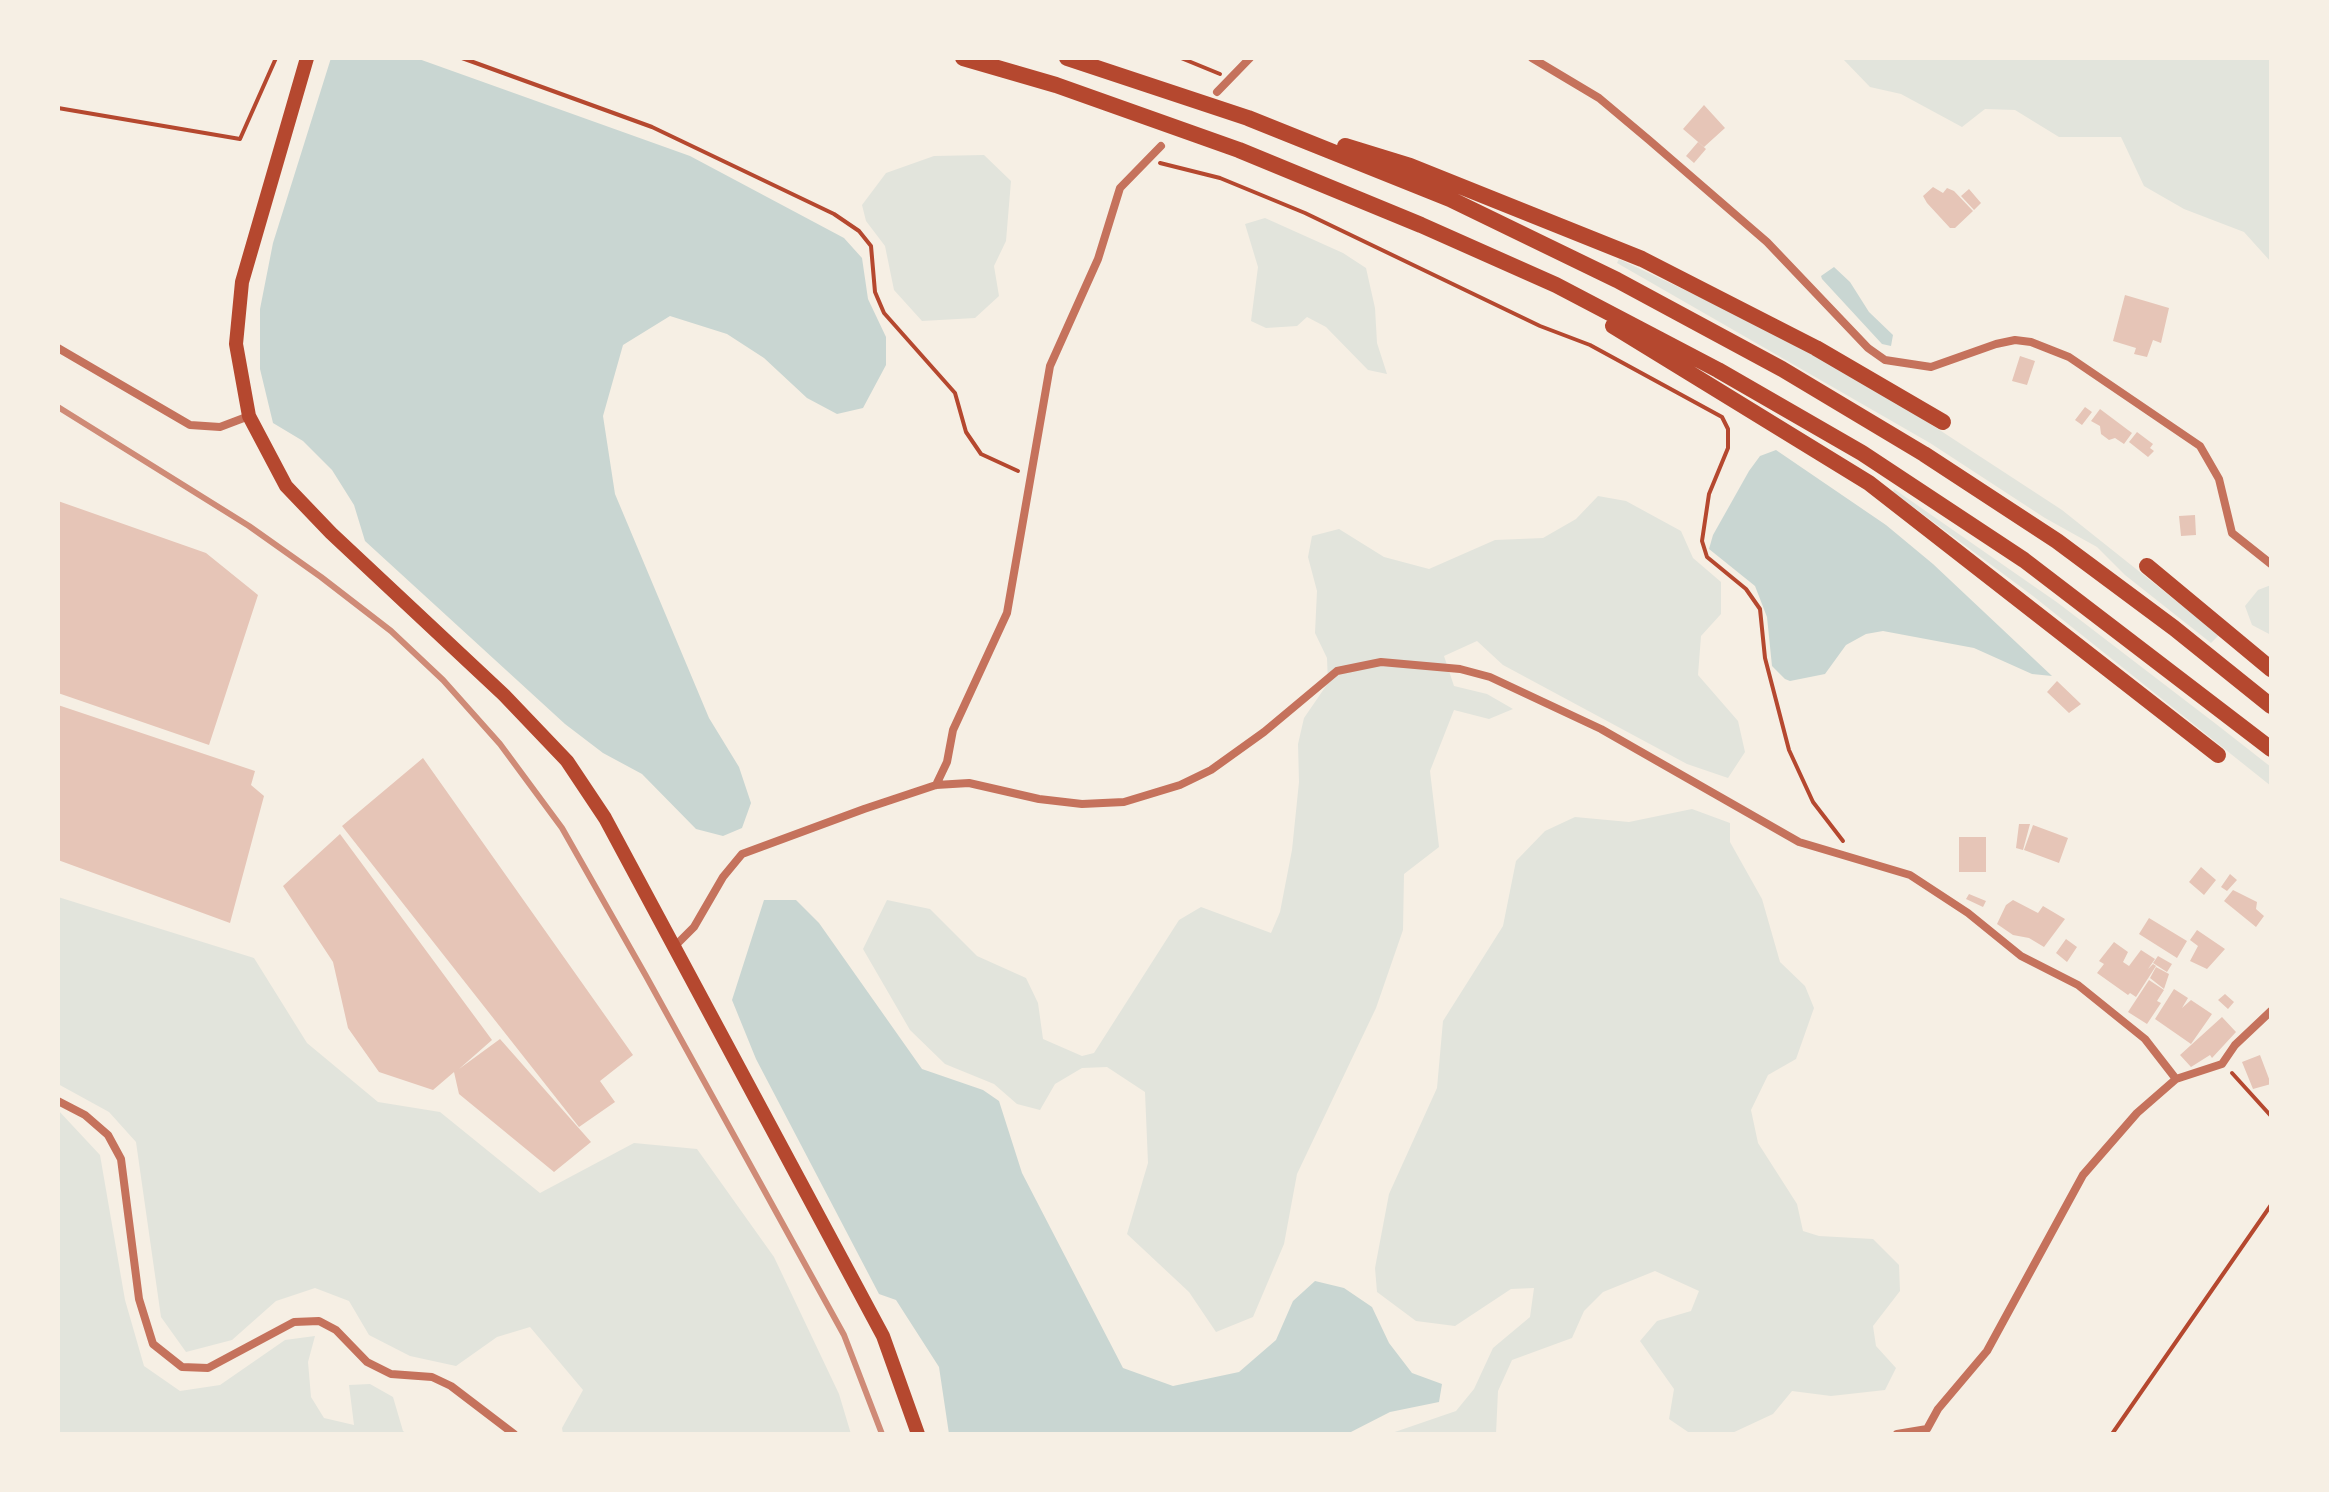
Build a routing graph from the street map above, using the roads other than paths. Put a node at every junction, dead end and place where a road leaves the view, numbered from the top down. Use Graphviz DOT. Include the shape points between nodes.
graph roads {
  1 [pos="307,58"];
  2 [pos="963,58"];
  3 [pos="1067,58"];
  4 [pos="1250,58"];
  5 [pos="1532,58"];
  6 [pos="1217,92"];
  7 [pos="1248,118"];
  8 [pos="1161,146"];
  9 [pos="1556,285"];
  10 [pos="58,348"];
  11 [pos="249,416"];
  12 [pos="1943,422"];
  13 [pos="2271,564"];
  14 [pos="2147,566"];
  15 [pos="2271,669"];
  16 [pos="2271,706"];
  17 [pos="2271,749"];
  18 [pos="2218,755"];
  19 [pos="936,785"];
  20 [pos="676,945"];
  21 [pos="2271,1011"];
  22 [pos="2176,1079"];
  23 [pos="58,1101"];
  24 [pos="1927,1429"];
  25 [pos="514,1434"];
  26 [pos="918,1434"];
  27 [pos="1897,1434"];
  28 [pos="1937,1434"];
  1 -- 11 [label="main road" via="242,282 236,344"];
  2 -- 9 [label="highway" via="1239,150"];
  3 -- 7 [label="highway"];
  4 -- 6 [label="street"];
  5 -- 13 [label="street" via="1599,98 1649,140 1767,242 1885,360 1931,367 1996,344 2031,342 2069,357 2200,446 2219,479 2232,533"];
  7 -- 12 [label="highway" via="1410,166 1642,259 1816,348"];
  7 -- 16 [label="highway" via="1450,199 1617,280 1782,369 2057,541"];
  8 -- 19 [label="street" via="1120,188 1098,259 1050,366 1007,613 953,730"];
  9 -- 17 [label="highway" via="1862,453 2024,560"];
  9 -- 18 [label="highway" via="1613,326 1869,483"];
  10 -- 11 [label="street" via="190,425 220,427"];
  11 -- 20 [label="main road" via="286,486 567,761"];
  14 -- 15 [label="highway"];
  19 -- 20 [label="street" via="742,854 694,927"];
  19 -- 22 [label="street" via="969,783 1082,804 1124,802 1211,770 1337,671 1381,662 1460,669 1490,677 1601,729 1799,842 1910,875 2010,949 2071,980 2145,1039"];
  20 -- 26 [label="main road" via="883,1336"];
  21 -- 22 [label="street" via="2222,1064"];
  22 -- 24 [label="street" via="2137,1113 2083,1175 1987,1351"];
  23 -- 25 [label="street" via="108,1135 121,1159 139,1299 153,1344 182,1367 208,1368 294,1322 319,1321 336,1330 367,1362 391,1374 432,1377 451,1386"];
  24 -- 27 [label="street"];
  24 -- 28 [label="street"];
}
